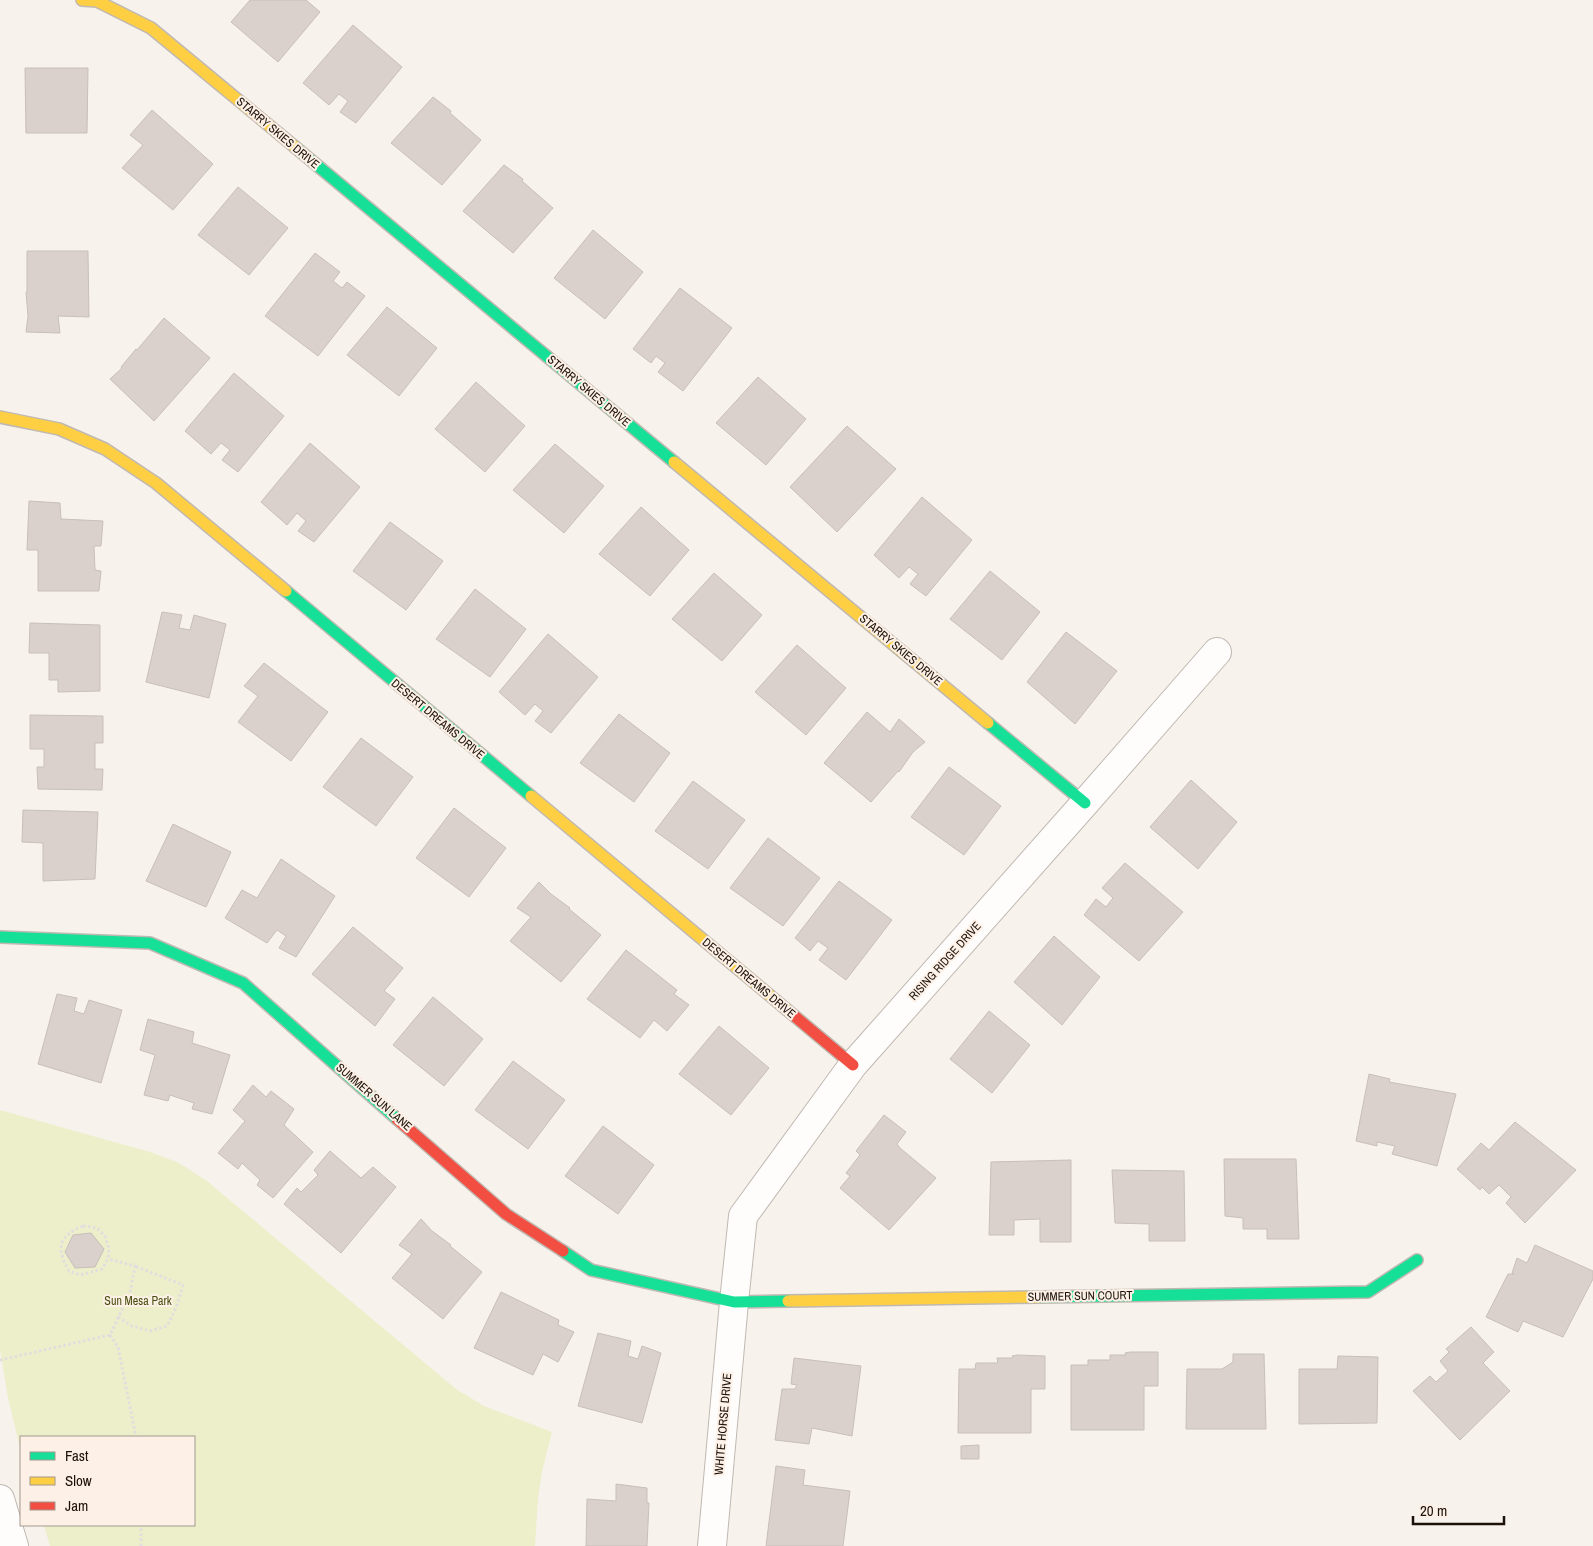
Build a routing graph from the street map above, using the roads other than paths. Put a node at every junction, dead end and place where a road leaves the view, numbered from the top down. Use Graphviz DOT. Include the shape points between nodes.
graph roads {
  1 [pos="82,0"];
  2 [pos="0,417"];
  3 [pos="1217,652"];
  4 [pos="1085,803"];
  5 [pos="0,937"];
  6 [pos="852,1065"];
  7 [pos="1417,1260"];
  8 [pos="734,1302"];
  9 [pos="0,1499"];
  10 [pos="14,1546"];
  11 [pos="712,1546"];
  1 -- 4 [label="street, STARRY SKIES DRIVE" via="97,1 152,28"];
  2 -- 6 [label="street, DESERT DREAMS DRIVE" via="59,429 105,449 156,483"];
  3 -- 4 [label="street, RISING RIDGE DRIVE"];
  4 -- 6 [label="street, RISING RIDGE DRIVE"];
  5 -- 8 [label="street, SUMMER SUN LANE" via="150,943 243,983 506,1214 591,1270"];
  6 -- 8 [label="street, RISING RIDGE DRIVE" via="743,1216"];
  7 -- 8 [label="street, SUMMER SUN COURT" via="1368,1292"];
  8 -- 11 [label="street, WHITE HORSE DRIVE"];
  9 -- 10 [label="street"];
}
